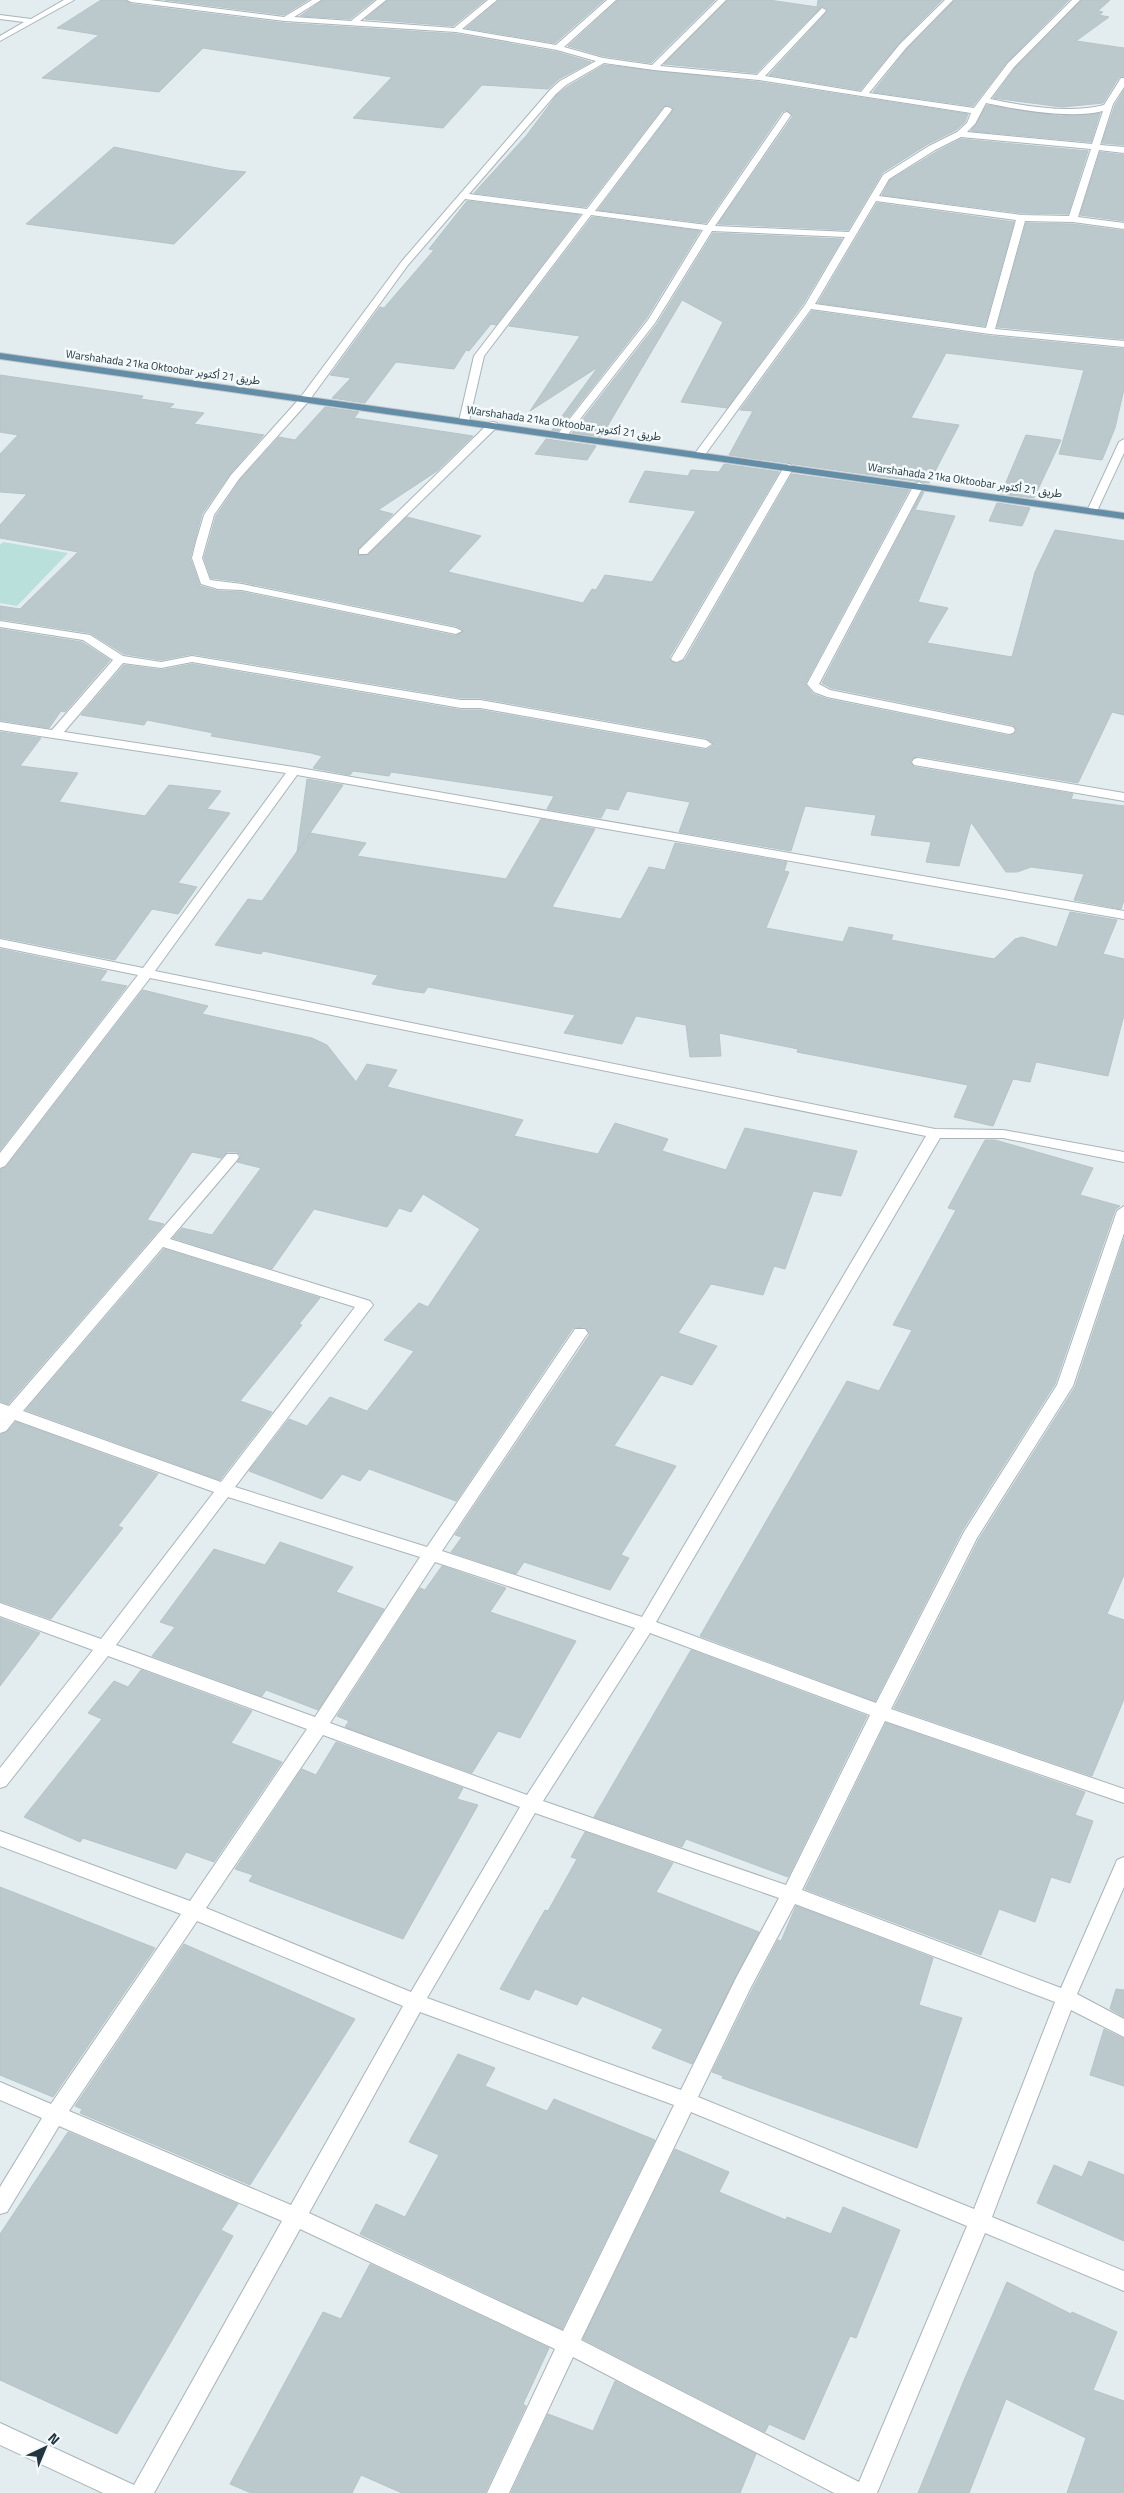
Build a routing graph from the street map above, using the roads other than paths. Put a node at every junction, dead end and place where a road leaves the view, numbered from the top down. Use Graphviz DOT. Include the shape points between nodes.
graph roads {
  1 [pos="56,0"];
  2 [pos="131,0"];
  3 [pos="317,0"];
  4 [pos="382,0"];
  5 [pos="493,0"];
  6 [pos="612,0"];
  7 [pos="722,0"];
  8 [pos="949,0"];
  9 [pos="1076,0"];
  10 [pos="69,1"];
  11 [pos="822,10"];
  12 [pos="0,17"];
  13 [pos="285,19"];
  14 [pos="32,21"];
  15 [pos="353,22"];
  16 [pos="456,30"];
  17 [pos="0,39"];
  18 [pos="558,48"];
  19 [pos="603,60"];
  20 [pos="654,68"];
  21 [pos="759,78"];
  22 [pos="1124,80"];
  23 [pos="863,95"];
  24 [pos="985,100"];
  25 [pos="1108,107"];
  26 [pos="668,109"];
  27 [pos="976,111"];
  28 [pos="787,115"];
  29 [pos="960,134"];
  30 [pos="1096,146"];
  31 [pos="1124,150"];
  32 [pos="462,196"];
  33 [pos="873,198"];
  34 [pos="587,214"];
  35 [pos="1021,218"];
  36 [pos="1073,219"];
  37 [pos="1124,226"];
  38 [pos="709,228"];
  39 [pos="851,235"];
  40 [pos="809,306"];
  41 [pos="990,331"];
  42 [pos="1124,344"];
  43 [pos="0,356"];
  44 [pos="304,400"];
  45 [pos="464,421"];
  46 [pos="493,425"];
  47 [pos="562,435"];
  48 [pos="1124,442"];
  49 [pos="700,454"];
  50 [pos="789,466"];
  51 [pos="919,485"];
  52 [pos="1092,511"];
  53 [pos="1124,516"];
  54 [pos="363,552"];
  55 [pos="0,624"];
  56 [pos="456,631"];
  57 [pos="120,659"];
  58 [pos="677,659"];
  59 [pos="0,726"];
  60 [pos="1009,730"];
  61 [pos="55,735"];
  62 [pos="706,744"];
  63 [pos="918,762"];
  64 [pos="294,771"];
  65 [pos="1124,797"];
  66 [pos="1124,915"];
  67 [pos="0,943"];
  68 [pos="146,974"];
  69 [pos="935,1133"];
  70 [pos="232,1157"];
  71 [pos="1124,1157"];
  72 [pos="0,1163"];
  73 [pos="1124,1211"];
  74 [pos="160,1241"];
  75 [pos="580,1332"];
  76 [pos="6,1411"];
  77 [pos="0,1427"];
  78 [pos="225,1490"];
  79 [pos="431,1554"];
  80 [pos="0,1609"];
  81 [pos="646,1625"];
  82 [pos="104,1648"];
  83 [pos="880,1712"];
  84 [pos="319,1726"];
  85 [pos="0,1781"];
  86 [pos="1124,1796"];
  87 [pos="531,1804"];
  88 [pos="0,1838"];
  89 [pos="1124,1865"];
  90 [pos="791,1894"];
  91 [pos="194,1911"];
  92 [pos="1066,1998"];
  93 [pos="415,2002"];
  94 [pos="1124,2029"];
  95 [pos="0,2091"];
  96 [pos="687,2101"];
  97 [pos="55,2115"];
  98 [pos="0,2205"];
  99 [pos="294,2217"];
  100 [pos="980,2220"];
  101 [pos="1124,2281"];
  102 [pos="568,2344"];
  103 [pos="0,2434"];
  104 [pos="128,2493"];
  105 [pos="142,2493"];
  106 [pos="498,2493"];
  107 [pos="857,2493"];
  108 [pos="866,2493"];
  1 -- 10 [label="street"];
  2 -- 13 [label="street"];
  3 -- 13 [label="street"];
  4 -- 15 [label="street"];
  5 -- 16 [label="street"];
  6 -- 18 [label="street"];
  7 -- 20 [label="street"];
  8 -- 23 [label="street" via="903,46"];
  9 -- 24 [label="street" via="1011,65"];
  10 -- 14 [label="street"];
  11 -- 21 [label="street"];
  12 -- 14 [label="street"];
  13 -- 15 [label="street"];
  14 -- 17 [label="street"];
  15 -- 16 [label="street"];
  16 -- 18 [label="street"];
  18 -- 19 [label="street"];
  19 -- 20 [label="street"];
  19 -- 32 [label="street" via="563,83"];
  20 -- 21 [label="street"];
  21 -- 23 [label="street"];
  22 -- 25 [label="street"];
  23 -- 27 [label="street"];
  24 -- 25 [label="street" via="1016,107 1089,112"];
  24 -- 27 [label="street"];
  25 -- 30 [label="street"];
  26 -- 34 [label="street"];
  27 -- 29 [label="street" via="971,124"];
  28 -- 38 [label="street"];
  29 -- 30 [label="street"];
  29 -- 33 [label="street" via="886,177"];
  30 -- 31 [label="street"];
  30 -- 36 [label="street"];
  32 -- 34 [label="street"];
  32 -- 44 [label="street" via="405,263"];
  33 -- 35 [label="street"];
  33 -- 39 [label="street"];
  34 -- 38 [label="street"];
  34 -- 45 [label="street" via="479,356"];
  35 -- 36 [label="street"];
  35 -- 41 [label="street"];
  36 -- 37 [label="street"];
  38 -- 39 [label="street"];
  38 -- 47 [label="street" via="652,322"];
  39 -- 40 [label="street"];
  40 -- 41 [label="street"];
  40 -- 49 [label="street"];
  41 -- 42 [label="street"];
  43 -- 44 [label="main road, Warshahada 21ka Oktoobar طريق 21 أكتوبر"];
  44 -- 45 [label="main road, Warshahada 21ka Oktoobar طريق 21 أكتوبر"];
  44 -- 56 [label="street" via="261,446 209,515 197,558 205,582"];
  45 -- 46 [label="main road, Warshahada 21ka Oktoobar طريق 21 أكتوبر"];
  46 -- 47 [label="main road, Warshahada 21ka Oktoobar طريق 21 أكتوبر"];
  46 -- 54 [label="street"];
  47 -- 49 [label="main road, Warshahada 21ka Oktoobar طريق 21 أكتوبر"];
  48 -- 52 [label="street"];
  49 -- 50 [label="main road, Warshahada 21ka Oktoobar طريق 21 أكتوبر"];
  50 -- 51 [label="main road, Warshahada 21ka Oktoobar طريق 21 أكتوبر"];
  50 -- 58 [label="street"];
  51 -- 52 [label="main road, Warshahada 21ka Oktoobar طريق 21 أكتوبر"];
  51 -- 60 [label="street" via="813,684 827,693"];
  52 -- 53 [label="main road, Warshahada 21ka Oktoobar طريق 21 أكتوبر"];
  55 -- 57 [label="street" via="86,637"];
  57 -- 61 [label="street"];
  57 -- 62 [label="street" via="161,665 192,658"];
  59 -- 61 [label="street"];
  61 -- 64 [label="street"];
  63 -- 65 [label="street"];
  64 -- 66 [label="street"];
  64 -- 68 [label="street"];
  67 -- 68 [label="street"];
  68 -- 69 [label="street"];
  68 -- 72 [label="street"];
  69 -- 71 [label="street" via="1003,1134"];
  69 -- 81 [label="street"];
  70 -- 74 [label="street"];
  73 -- 83 [label="street" via="1065,1386 970,1536"];
  74 -- 76 [label="street"];
  74 -- 78 [label="street" via="365,1305"];
  75 -- 79 [label="street"];
  76 -- 77 [label="street"];
  76 -- 78 [label="street"];
  78 -- 79 [label="street"];
  78 -- 82 [label="street"];
  79 -- 81 [label="street"];
  79 -- 84 [label="street"];
  80 -- 82 [label="street"];
  81 -- 83 [label="street"];
  81 -- 87 [label="street"];
  82 -- 84 [label="street"];
  82 -- 85 [label="street"];
  83 -- 86 [label="street"];
  83 -- 90 [label="street"];
  84 -- 87 [label="street"];
  84 -- 91 [label="street"];
  87 -- 90 [label="street"];
  87 -- 93 [label="street"];
  88 -- 91 [label="street"];
  89 -- 92 [label="street"];
  90 -- 92 [label="street"];
  90 -- 96 [label="street"];
  91 -- 93 [label="street"];
  91 -- 97 [label="street"];
  92 -- 94 [label="street"];
  92 -- 100 [label="street"];
  93 -- 96 [label="street"];
  93 -- 99 [label="street"];
  95 -- 97 [label="street"];
  96 -- 100 [label="street"];
  96 -- 102 [label="street"];
  97 -- 98 [label="street"];
  97 -- 99 [label="street"];
  99 -- 102 [label="street"];
  99 -- 105 [label="street"];
  100 -- 101 [label="street"];
  100 -- 108 [label="street"];
  102 -- 106 [label="street"];
  102 -- 107 [label="street"];
  103 -- 104 [label="street"];
}
